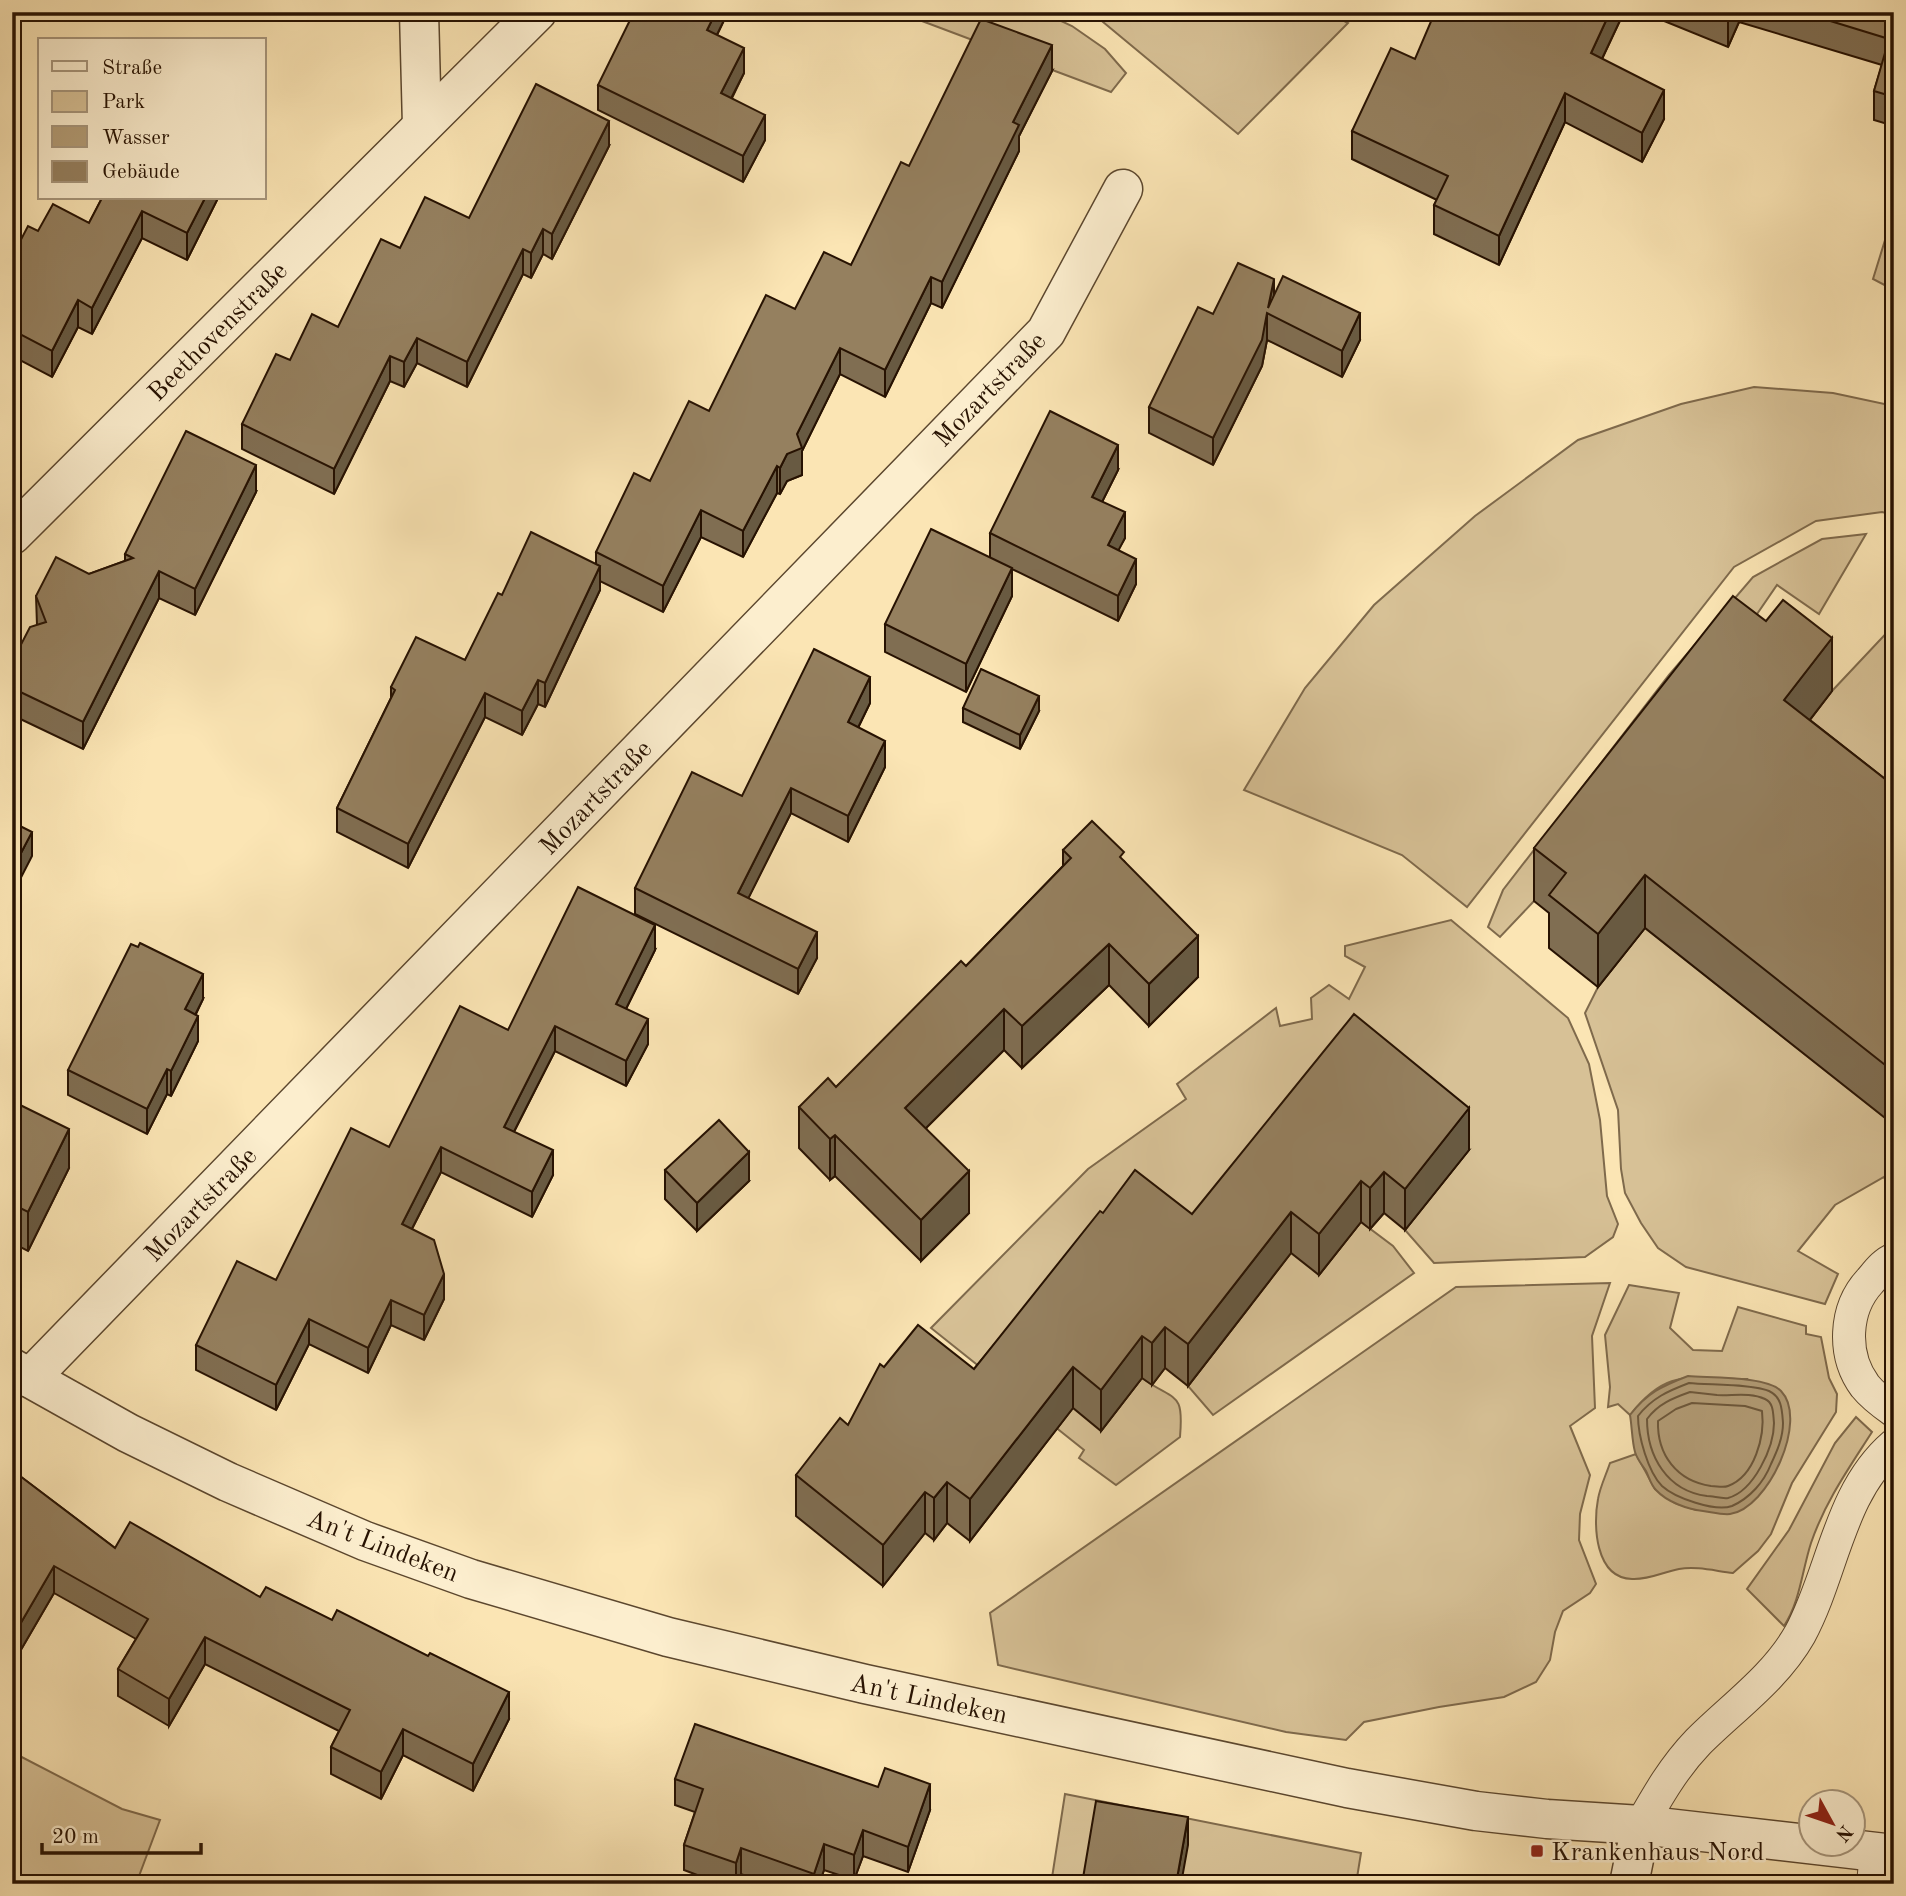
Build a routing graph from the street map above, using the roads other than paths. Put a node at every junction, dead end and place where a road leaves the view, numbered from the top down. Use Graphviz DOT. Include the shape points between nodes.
graph roads {
  1 [pos="419,12"];
  2 [pos="537,12"];
  3 [pos="422,126"];
  4 [pos="1123,189"];
  5 [pos="12,535"];
  6 [pos="1894,1259"];
  7 [pos="21,1373"];
  8 [pos="1894,1411"];
  9 [pos="1894,1445"];
  10 [pos="1641,1825"];
  11 [pos="1881,1863"];
  12 [pos="1629,1884"];
  1 -- 3 [label="street"];
  2 -- 3 [label="street, Beethovenstraße"];
  3 -- 5 [label="street, Beethovenstraße"];
  4 -- 7 [label="street, Mozartstraße" via="1046,332"];
  6 -- 8 [label="lane" via="1858,1294 1849,1323 1851,1357 1864,1385"];
  7 -- 10 [label="street, An't Lindeken" via="216,1476 365,1541 471,1579 668,1637 1347,1788 1476,1811"];
  9 -- 10 [label="lane" via="1880,1456 1854,1496 1799,1634 1765,1681 1697,1743 1670,1775"];
  10 -- 11 [label="street, An't Lindeken"];
  10 -- 12 [label="street"];
}
